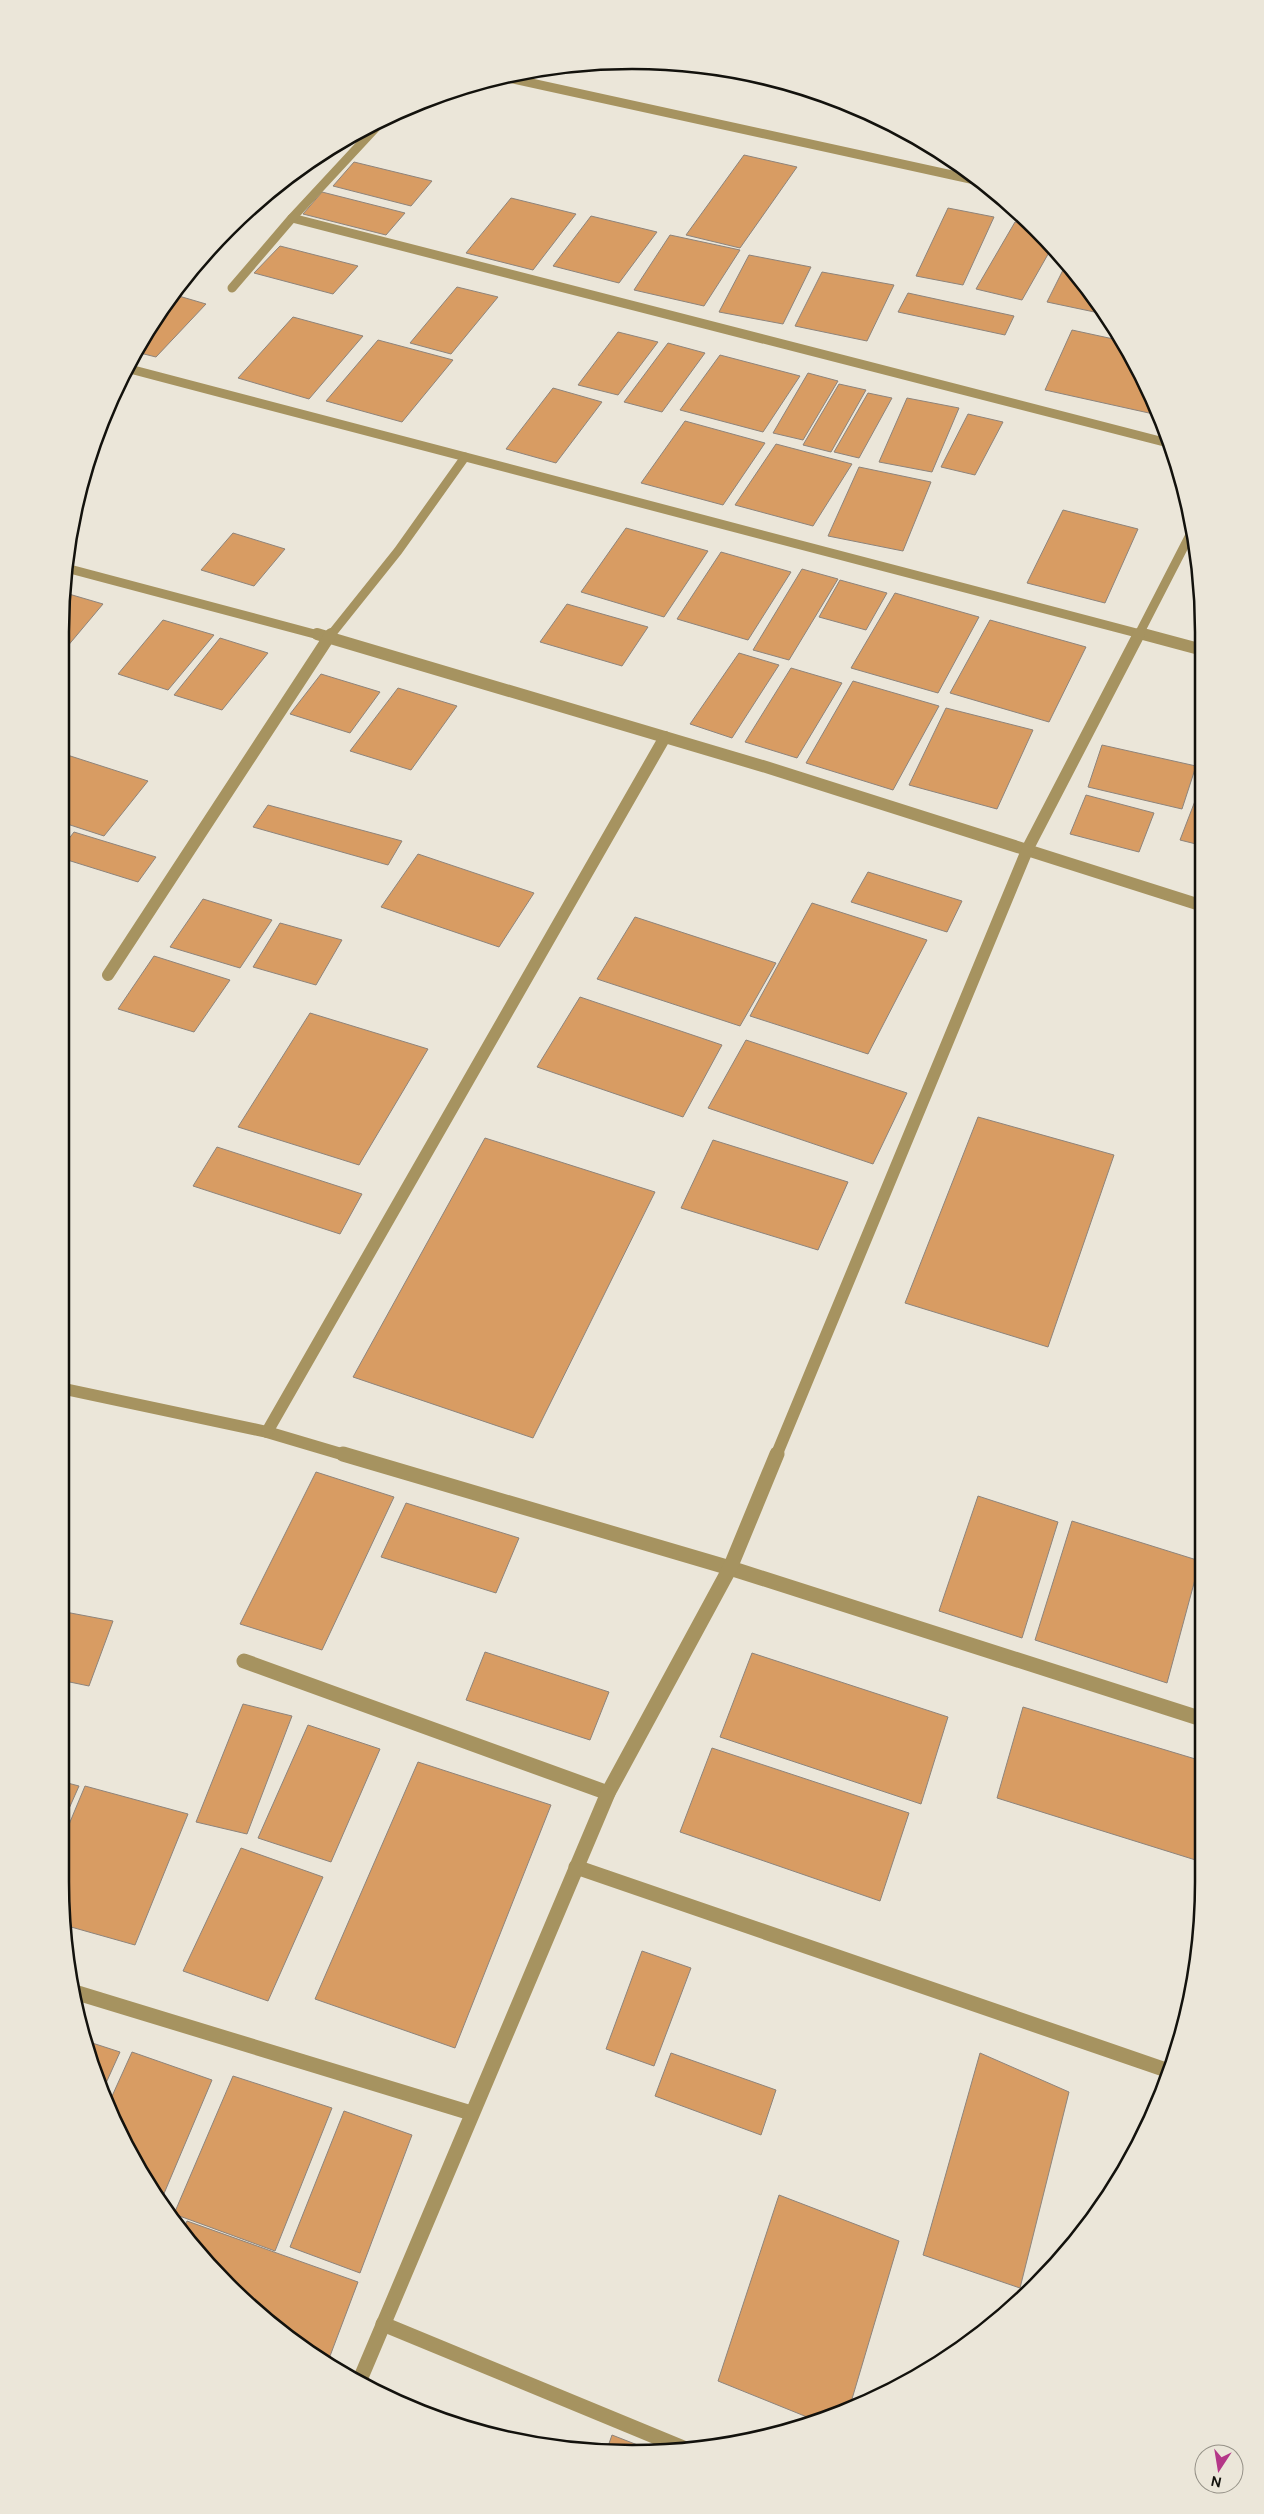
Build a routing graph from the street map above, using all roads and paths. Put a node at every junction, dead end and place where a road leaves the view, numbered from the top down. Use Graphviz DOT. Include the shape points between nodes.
graph roads {
  1 [pos="520,80"];
  2 [pos="371,133"];
  3 [pos="965,178"];
  4 [pos="292,218"];
  5 [pos="232,288"];
  6 [pos="134,370"];
  7 [pos="1161,441"];
  8 [pos="465,457"];
  9 [pos="1187,541"];
  10 [pos="73,570"];
  11 [pos="1141,632"];
  12 [pos="329,638"];
  13 [pos="1195,648"];
  14 [pos="665,737"];
  15 [pos="1028,848"];
  16 [pos="1195,903"];
  17 [pos="108,975"];
  18 [pos="69,1390"];
  19 [pos="268,1432"];
  20 [pos="730,1568"];
  21 [pos="244,1661"];
  22 [pos="1195,1717"];
  23 [pos="608,1793"];
  24 [pos="576,1867"];
  25 [pos="80,1994"];
  26 [pos="1163,2069"];
  27 [pos="471,2114"];
  28 [pos="383,2324"];
  29 [pos="362,2376"];
  30 [pos="673,2444"];
  1 -- 3 [label="street"];
  2 -- 4 [label="street"];
  4 -- 5 [label="street"];
  4 -- 7 [label="street"];
  6 -- 8 [label="street"];
  8 -- 11 [label="street"];
  8 -- 12 [label="street" via="398,551"];
  9 -- 11 [label="street"];
  10 -- 12 [label="street"];
  11 -- 13 [label="street"];
  11 -- 15 [label="street"];
  12 -- 14 [label="street"];
  12 -- 17 [label="street"];
  14 -- 15 [label="street"];
  14 -- 19 [label="street"];
  15 -- 16 [label="street"];
  15 -- 20 [label="street"];
  18 -- 19 [label="street"];
  19 -- 20 [label="street"];
  20 -- 22 [label="street"];
  20 -- 23 [label="street"];
  21 -- 23 [label="street"];
  23 -- 24 [label="street"];
  24 -- 26 [label="street"];
  24 -- 27 [label="street"];
  25 -- 27 [label="street"];
  27 -- 28 [label="street"];
  28 -- 29 [label="street"];
  28 -- 30 [label="street"];
}
